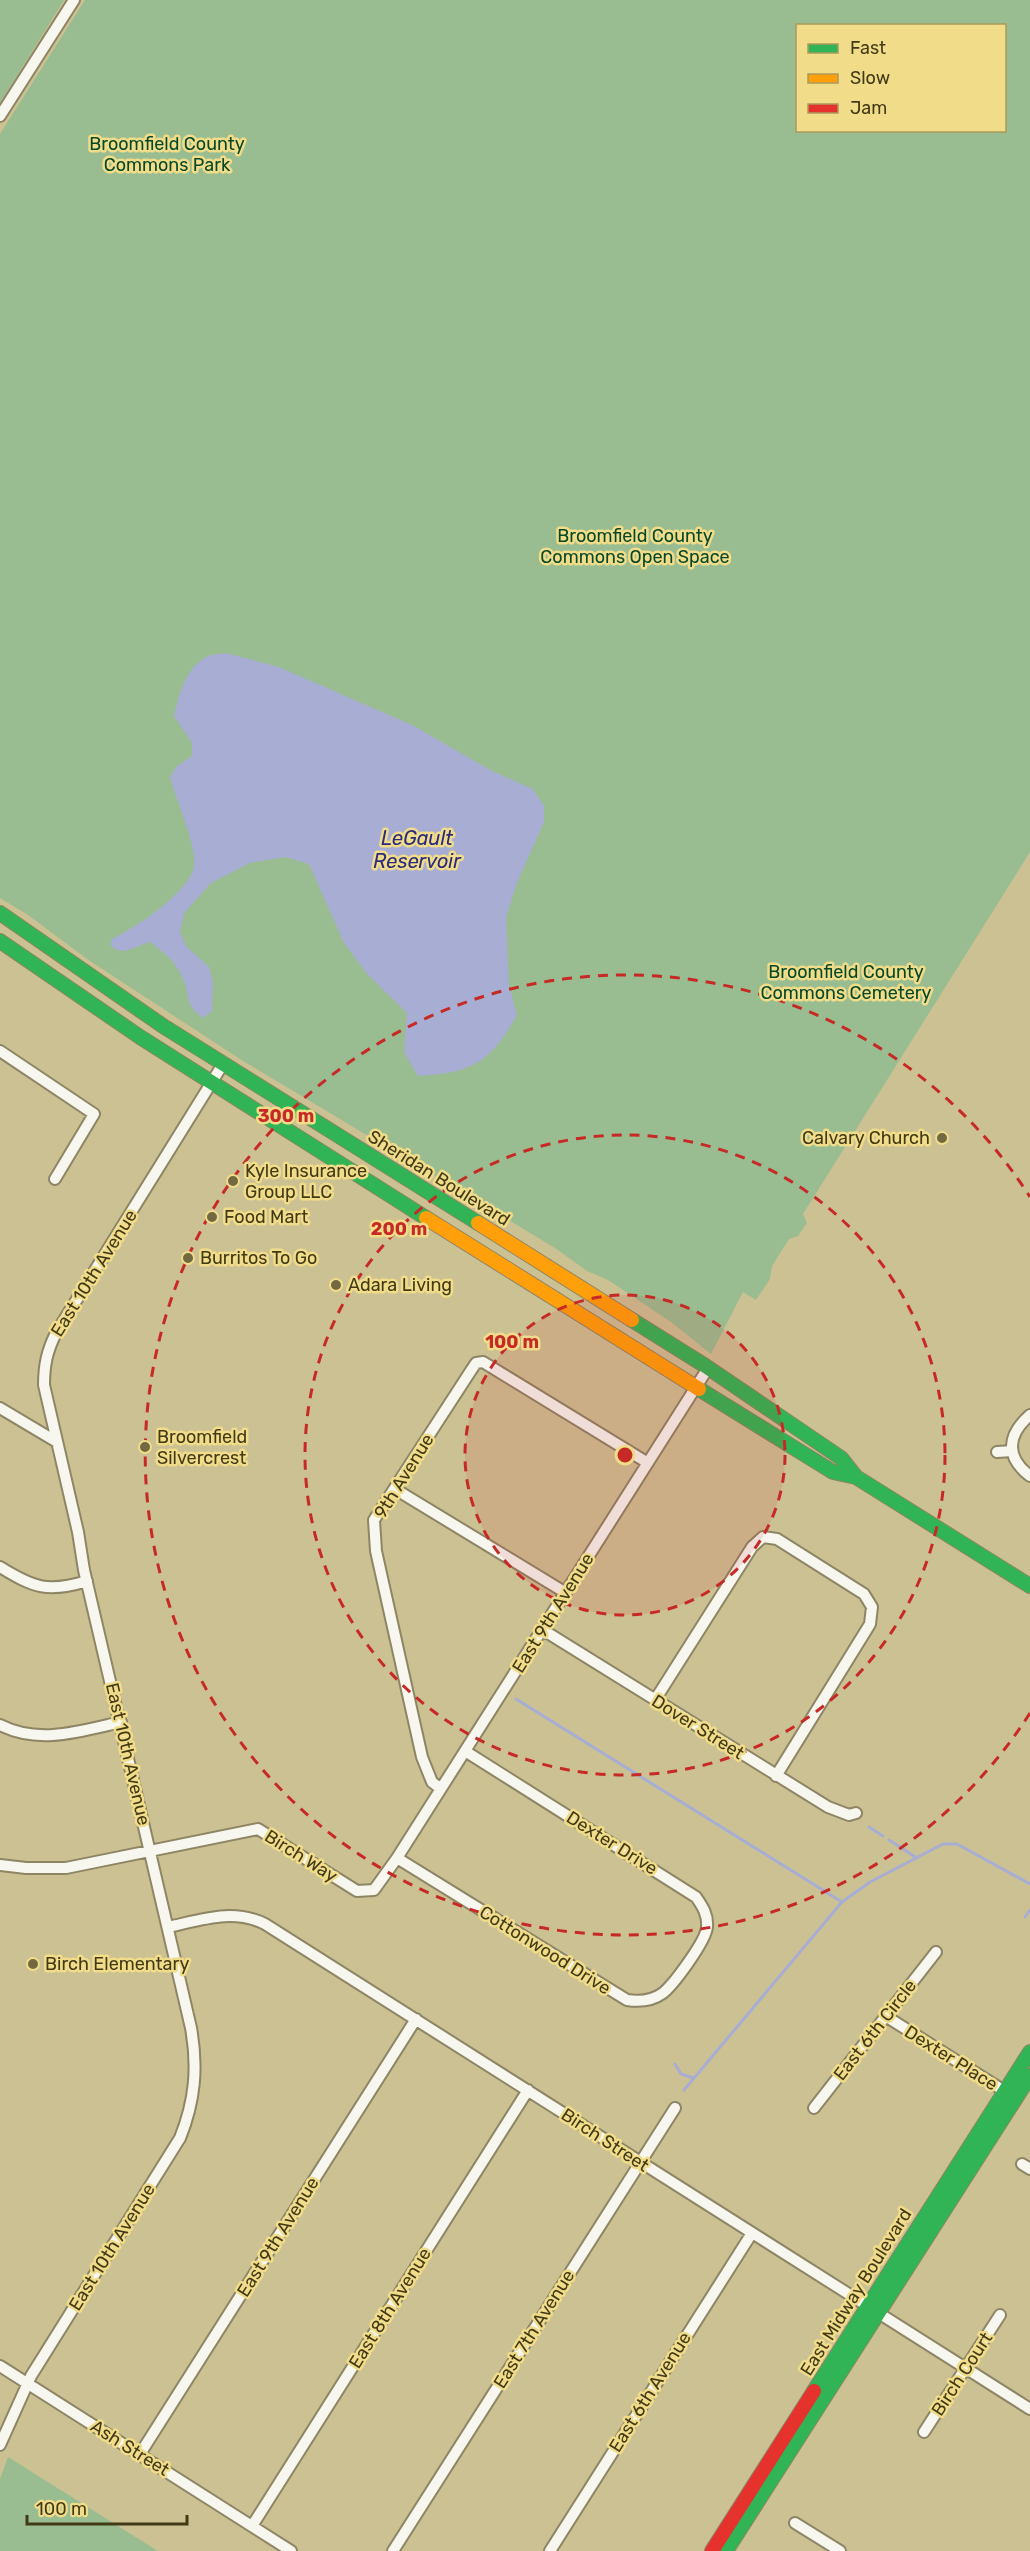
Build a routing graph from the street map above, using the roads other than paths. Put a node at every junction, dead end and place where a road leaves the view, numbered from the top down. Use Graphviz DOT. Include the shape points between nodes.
graph roads {
  1 [pos="74,0"];
  2 [pos="0,116"];
  3 [pos="0,913"];
  4 [pos="0,941"];
  5 [pos="0,1051"];
  6 [pos="223,1064"];
  7 [pos="211,1083"];
  8 [pos="55,1179"];
  9 [pos="708,1368"];
  10 [pos="696,1387"];
  11 [pos="0,1408"];
  12 [pos="1030,1415"];
  13 [pos="57,1442"];
  14 [pos="1012,1451"];
  15 [pos="997,1452"];
  16 [pos="648,1463"];
  17 [pos="1030,1476"];
  18 [pos="856,1477"];
  19 [pos="395,1489"];
  20 [pos="0,1567"];
  21 [pos="87,1581"];
  22 [pos="1030,1586"];
  23 [pos="566,1593"];
  24 [pos="543,1630"];
  25 [pos="655,1700"];
  26 [pos="121,1722"];
  27 [pos="0,1725"];
  28 [pos="465,1751"];
  29 [pos="776,1776"];
  30 [pos="441,1789"];
  31 [pos="856,1813"];
  32 [pos="151,1852"];
  33 [pos="397,1858"];
  34 [pos="0,1865"];
  35 [pos="168,1927"];
  36 [pos="936,1952"];
  37 [pos="688,1961"];
  38 [pos="887,2017"];
  39 [pos="416,2019"];
  40 [pos="1030,2052"];
  41 [pos="1030,2076"];
  42 [pos="528,2090"];
  43 [pos="1010,2095"];
  44 [pos="675,2108"];
  45 [pos="814,2108"];
  46 [pos="639,2163"];
  47 [pos="752,2233"];
  48 [pos="872,2310"];
  49 [pos="1000,2315"];
  50 [pos="0,2366"];
  51 [pos="967,2369"];
  52 [pos="27,2383"];
  53 [pos="1030,2409"];
  54 [pos="924,2432"];
  55 [pos="0,2445"];
  56 [pos="140,2454"];
  57 [pos="795,2523"];
  58 [pos="252,2526"];
  59 [pos="291,2551"];
  60 [pos="393,2551"];
  61 [pos="549,2551"];
  62 [pos="712,2551"];
  63 [pos="726,2551"];
  64 [pos="840,2551"];
  1 -- 2 [label="street"];
  3 -- 6 [label="main road, Sheridan Boulevard" via="96,982"];
  4 -- 7 [label="main road, Sheridan Boulevard"];
  5 -- 8 [label="street" via="94,1114"];
  6 -- 7 [label="street, East 10th Avenue"];
  6 -- 9 [label="main road, Sheridan Boulevard"];
  7 -- 10 [label="main road, Sheridan Boulevard"];
  7 -- 13 [label="street, East 10th Avenue" via="48,1350 44,1385"];
  9 -- 10 [label="street, East 9th Avenue"];
  9 -- 18 [label="main road, Sheridan Boulevard" via="841,1458"];
  10 -- 16 [label="street, East 9th Avenue"];
  10 -- 18 [label="main road, Sheridan Boulevard" via="833,1472"];
  11 -- 13 [label="street"];
  12 -- 14 [label="street" via="1016,1432"];
  13 -- 21 [label="street, East 10th Avenue"];
  14 -- 15 [label="street"];
  14 -- 17 [label="street" via="1018,1465"];
  16 -- 19 [label="street, 9th Avenue" via="483,1362 470,1372"];
  16 -- 23 [label="street, East 9th Avenue"];
  18 -- 22 [label="main road, Sheridan Boulevard"];
  19 -- 23 [label="street"];
  19 -- 30 [label="street, 9th Avenue" via="374,1520 376,1551 422,1757 432,1782"];
  20 -- 21 [label="street" via="43,1588"];
  21 -- 26 [label="street, East 10th Avenue"];
  23 -- 24 [label="street, East 9th Avenue"];
  24 -- 25 [label="street, Dover Street"];
  24 -- 28 [label="street, East 9th Avenue"];
  25 -- 29 [label="street, Dover Street"];
  25 -- 29 [label="street" via="752,1547 763,1537 777,1539 864,1594 872,1607 870,1624"];
  26 -- 27 [label="street" via="46,1736 20,1733"];
  26 -- 32 [label="street, East 10th Avenue"];
  28 -- 30 [label="street, East 9th Avenue"];
  28 -- 37 [label="street, Dexter Drive" via="696,1897 707,1918 707,1930"];
  29 -- 31 [label="street, Dover Street" via="834,1810"];
  30 -- 33 [label="street, East 9th Avenue"];
  32 -- 33 [label="street, Birch Way" via="258,1829 360,1892 378,1887"];
  32 -- 34 [label="street" via="66,1869"];
  32 -- 35 [label="street, East 10th Avenue"];
  33 -- 37 [label="street, Cottonwood Drive" via="627,2000 649,2000 663,1993"];
  35 -- 39 [label="street, Birch Street" via="229,1915 256,1919"];
  35 -- 52 [label="street, East 10th Avenue" via="194,2047 195,2080 188,2117 180,2138"];
  36 -- 38 [label="street, East 6th Circle"];
  38 -- 43 [label="street, Dexter Place"];
  38 -- 45 [label="street, East 6th Circle"];
  39 -- 42 [label="street, Birch Street"];
  39 -- 56 [label="street, East 9th Avenue"];
  40 -- 43 [label="main road, East Midway Boulevard"];
  41 -- 43 [label="main road, East Midway Boulevard"];
  42 -- 46 [label="street, Birch Street"];
  42 -- 58 [label="street, East 8th Avenue"];
  43 -- 48 [label="main road, East Midway Boulevard"];
  44 -- 46 [label="street, East 7th Avenue"];
  46 -- 47 [label="street, Birch Street"];
  46 -- 60 [label="street, East 7th Avenue"];
  47 -- 48 [label="street, Birch Street"];
  47 -- 61 [label="street, East 6th Avenue"];
  48 -- 51 [label="street, Birch Street"];
  48 -- 62 [label="main road, East Midway Boulevard"];
  48 -- 63 [label="main road, East Midway Boulevard"];
  49 -- 51 [label="street, Birch Court"];
  50 -- 52 [label="street, Ash Street"];
  51 -- 53 [label="street, Birch Street"];
  51 -- 54 [label="street, Birch Court"];
  52 -- 55 [label="street, East 10th Avenue"];
  52 -- 56 [label="street, Ash Street"];
  56 -- 58 [label="street, Ash Street"];
  57 -- 64 [label="street"];
  58 -- 59 [label="street, Ash Street"];
}
